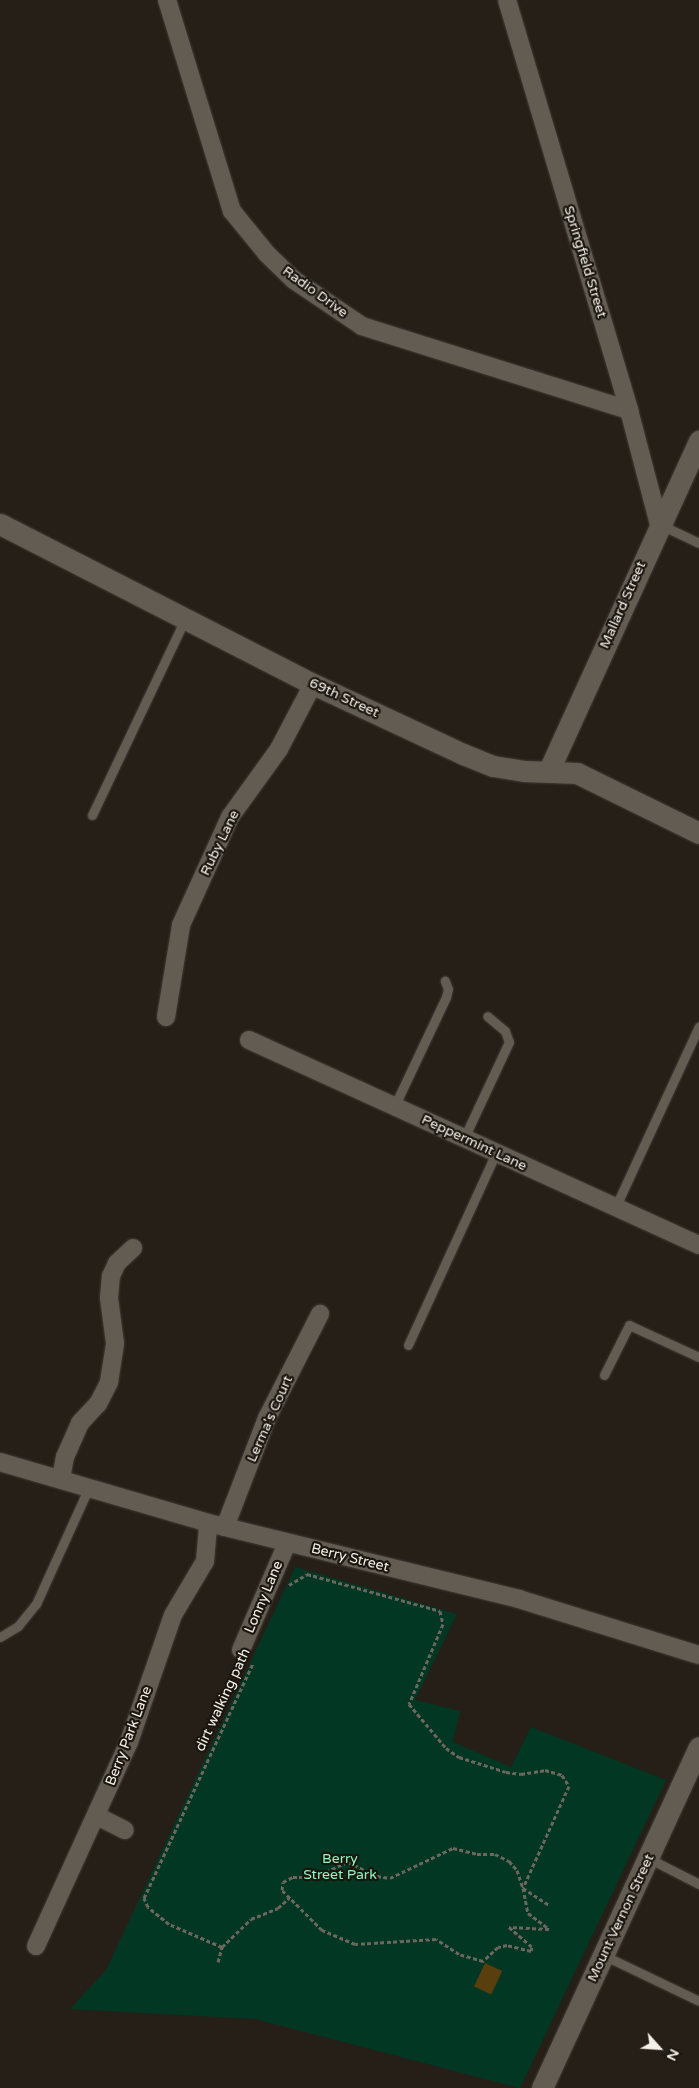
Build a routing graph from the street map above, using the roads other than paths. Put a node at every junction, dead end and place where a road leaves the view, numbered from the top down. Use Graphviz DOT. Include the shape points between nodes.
graph roads {
  1 [pos="167,0"];
  2 [pos="507,0"];
  3 [pos="629,410"];
  4 [pos="699,441"];
  5 [pos="0,524"];
  6 [pos="659,524"];
  7 [pos="699,543"];
  8 [pos="185,619"];
  9 [pos="313,684"];
  10 [pos="549,770"];
  11 [pos="92,815"];
  12 [pos="699,833"];
  13 [pos="445,981"];
  14 [pos="487,1016"];
  15 [pos="166,1017"];
  16 [pos="699,1026"];
  17 [pos="249,1040"];
  18 [pos="394,1107"];
  19 [pos="464,1138"];
  20 [pos="496,1153"];
  21 [pos="615,1208"];
  22 [pos="699,1245"];
  23 [pos="133,1248"];
  24 [pos="320,1314"];
  25 [pos="408,1345"];
  26 [pos="699,1357"];
  27 [pos="604,1375"];
  28 [pos="0,1462"];
  29 [pos="61,1479"];
  30 [pos="90,1487"];
  31 [pos="216,1525"];
  32 [pos="288,1543"];
  33 [pos="0,1637"];
  34 [pos="249,1652"];
  35 [pos="699,1655"];
  36 [pos="699,1747"];
  37 [pos="97,1816"];
  38 [pos="125,1830"];
  39 [pos="648,1858"];
  40 [pos="699,1884"];
  41 [pos="36,1946"];
  42 [pos="603,1955"];
  43 [pos="699,2001"];
  44 [pos="542,2088"];
  1 -- 3 [label="street, Radio Drive" via="232,211 267,254 294,280 362,326"];
  2 -- 3 [label="street, Springfield Street"];
  3 -- 6 [label="street, Springfield Street"];
  4 -- 6 [label="street, Mallard Street"];
  5 -- 8 [label="street, 69th Street"];
  6 -- 7 [label="lane"];
  6 -- 10 [label="street, Mallard Street"];
  8 -- 9 [label="street, 69th Street"];
  8 -- 11 [label="lane"];
  9 -- 10 [label="street, 69th Street" via="493,766 524,771"];
  9 -- 15 [label="street, Ruby Lane" via="279,749 230,817 181,925"];
  10 -- 12 [label="street, 69th Street" via="578,773"];
  13 -- 18 [label="lane" via="446,997"];
  14 -- 19 [label="lane" via="505,1031 509,1042"];
  16 -- 21 [label="lane"];
  17 -- 18 [label="street, Peppermint Lane"];
  18 -- 19 [label="street, Peppermint Lane"];
  19 -- 20 [label="street, Peppermint Lane"];
  20 -- 21 [label="street, Peppermint Lane"];
  20 -- 25 [label="lane"];
  21 -- 22 [label="street, Peppermint Lane"];
  23 -- 29 [label="street" via="117,1263 111,1276 109,1298 115,1343 108,1382 98,1404 80,1423 65,1457"];
  24 -- 31 [label="street, Lerma's Court"];
  26 -- 27 [label="lane" via="629,1325"];
  28 -- 29 [label="street, Berry Street"];
  29 -- 30 [label="street, Berry Street"];
  30 -- 31 [label="street, Berry Street"];
  30 -- 33 [label="lane" via="36,1604 18,1626"];
  31 -- 32 [label="street, Berry Street"];
  31 -- 37 [label="street, Berry Park Lane" via="205,1561 173,1615 129,1742"];
  32 -- 34 [label="street, Lonny Lane"];
  32 -- 35 [label="street, Berry Street" via="519,1599"];
  36 -- 39 [label="street, Mount Vernon Street"];
  37 -- 38 [label="street"];
  37 -- 41 [label="street, Berry Park Lane"];
  39 -- 40 [label="lane"];
  39 -- 42 [label="street, Mount Vernon Street"];
  42 -- 43 [label="lane"];
  42 -- 44 [label="street, Mount Vernon Street"];
}
